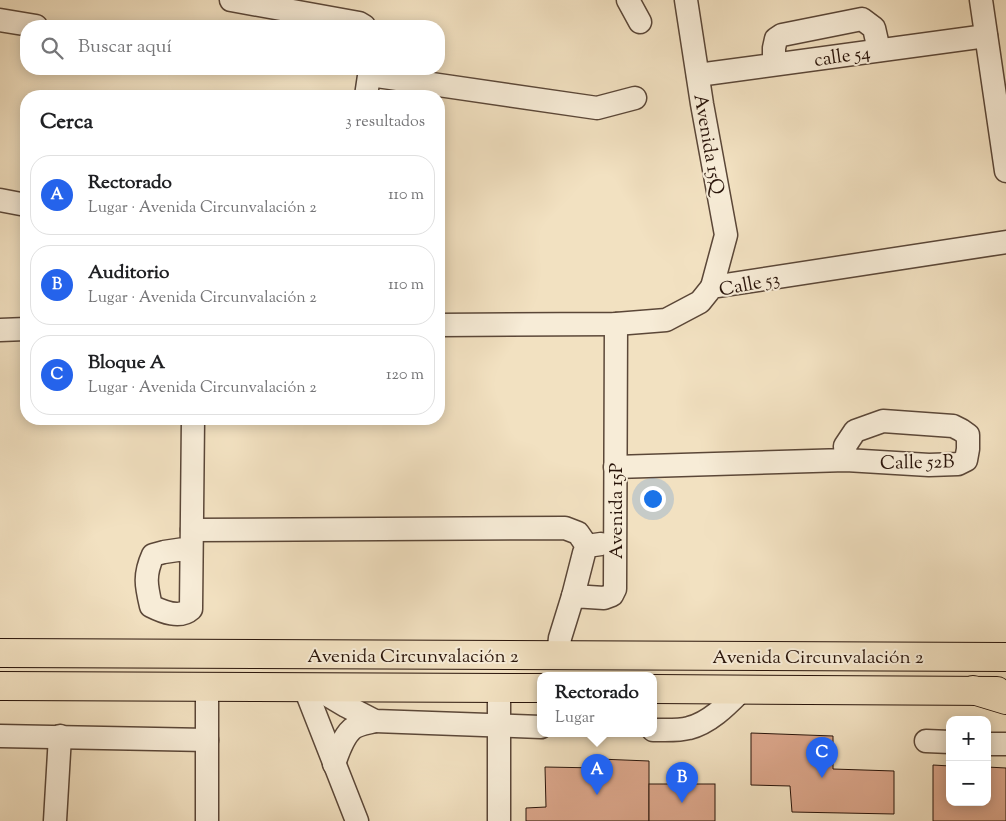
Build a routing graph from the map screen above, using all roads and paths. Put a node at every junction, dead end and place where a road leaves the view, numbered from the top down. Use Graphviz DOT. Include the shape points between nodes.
graph roads {
  1 [pos="231,0"];
  2 [pos="628,0"];
  3 [pos="686,0"];
  4 [pos="981,0"];
  5 [pos="0,20"];
  6 [pos="347,20"];
  7 [pos="640,22"];
  8 [pos="20,23"];
  9 [pos="986,36"];
  10 [pos="879,50"];
  11 [pos="774,64"];
  12 [pos="698,75"];
  13 [pos="369,80"];
  14 [pos="635,98"];
  15 [pos="1006,171"];
  16 [pos="0,200"];
  17 [pos="20,204"];
  18 [pos="1006,242"];
  19 [pos="712,287"];
  20 [pos="616,324"];
  21 [pos="445,325"];
  22 [pos="20,329"];
  23 [pos="0,330"];
  24 [pos="193,425"];
  25 [pos="846,460"];
  26 [pos="615,466"];
  27 [pos="615,543"];
  28 [pos="587,546"];
  29 [pos="572,596"];
  30 [pos="1006,645"];
  31 [pos="0,653"];
  32 [pos="558,655"];
  33 [pos="973,657"];
  34 [pos="1006,657"];
  35 [pos="0,686"];
  36 [pos="207,687"];
  37 [pos="309,687"];
  38 [pos="499,688"];
  39 [pos="537,688"];
  40 [pos="657,689"];
  41 [pos="743,689"];
  42 [pos="973,690"];
  43 [pos="1006,691"];
  44 [pos="1006,700"];
  45 [pos="375,721"];
  46 [pos="499,725"];
  47 [pos="537,727"];
  48 [pos="657,730"];
  49 [pos="0,736"];
  50 [pos="60,736"];
  51 [pos="207,740"];
  52 [pos="926,741"];
  53 [pos="946,742"];
  54 [pos="991,744"];
  55 [pos="1006,744"];
  56 [pos="334,764"];
  57 [pos="55,821"];
  58 [pos="207,821"];
  59 [pos="357,821"];
  60 [pos="499,821"];
  1 -- 6 [label="street"];
  2 -- 7 [label="street"];
  3 -- 12 [label="street, Avenida 15Q"];
  4 -- 9 [label="street"];
  5 -- 8 [label="street"];
  9 -- 10 [label="street, calle 54"];
  9 -- 15 [label="street"];
  10 -- 11 [label="street, calle 54"];
  10 -- 11 [label="street" via="874,28 862,19 782,34 776,39"];
  11 -- 12 [label="street, calle 54"];
  12 -- 19 [label="street, Avenida 15Q" via="726,235"];
  13 -- 14 [label="street" via="597,108"];
  16 -- 17 [label="street"];
  18 -- 19 [label="street, Calle 53"];
  19 -- 20 [label="street, Calle 53" via="700,302 666,320"];
  20 -- 21 [label="street, Calle 53"];
  20 -- 26 [label="street, Avenida 15P"];
  22 -- 23 [label="street"];
  24 -- 28 [label="street" via="191,539 565,528 578,533"];
  25 -- 25 [label="street, Calle 52B" via="958,464 966,460 968,435 953,426 884,421 855,431 845,446"];
  25 -- 26 [label="street, Calle 52B"];
  26 -- 27 [label="street, Avenida 15P"];
  27 -- 28 [label="street"];
  27 -- 29 [label="street, Avenida 15P" via="615,589 612,595 604,598"];
  28 -- 29 [label="street"];
  29 -- 32 [label="street"];
  30 -- 33 [label="main road"];
  31 -- 32 [label="main road, Avenida Circunvalación 2"];
  32 -- 33 [label="main road, Avenida Circunvalación 2"];
  33 -- 34 [label="main road, Avenida Circunvalación 2"];
  35 -- 36 [label="main road, Avenida Circunvalación 2"];
  36 -- 37 [label="main road, Avenida Circunvalación 2"];
  36 -- 51 [label="street"];
  37 -- 38 [label="main road, Avenida Circunvalación 2"];
  37 -- 45 [label="street"];
  37 -- 56 [label="street"];
  38 -- 39 [label="main road, Avenida Circunvalación 2"];
  38 -- 46 [label="street"];
  40 -- 41 [label="main road, Avenida Circunvalación 2"];
  41 -- 42 [label="main road, Avenida Circunvalación 2"];
  41 -- 48 [label="street" via="706,721 689,728"];
  42 -- 43 [label="main road, Avenida Circunvalación 2"];
  42 -- 44 [label="main road"];
  45 -- 46 [label="street"];
  45 -- 56 [label="street" via="353,728 343,741"];
  46 -- 47 [label="street"];
  46 -- 60 [label="street"];
  49 -- 50 [label="street"];
  50 -- 51 [label="street"];
  50 -- 57 [label="street"];
  51 -- 58 [label="street"];
  52 -- 53 [label="street"];
  54 -- 55 [label="street"];
  56 -- 59 [label="street"];
}
